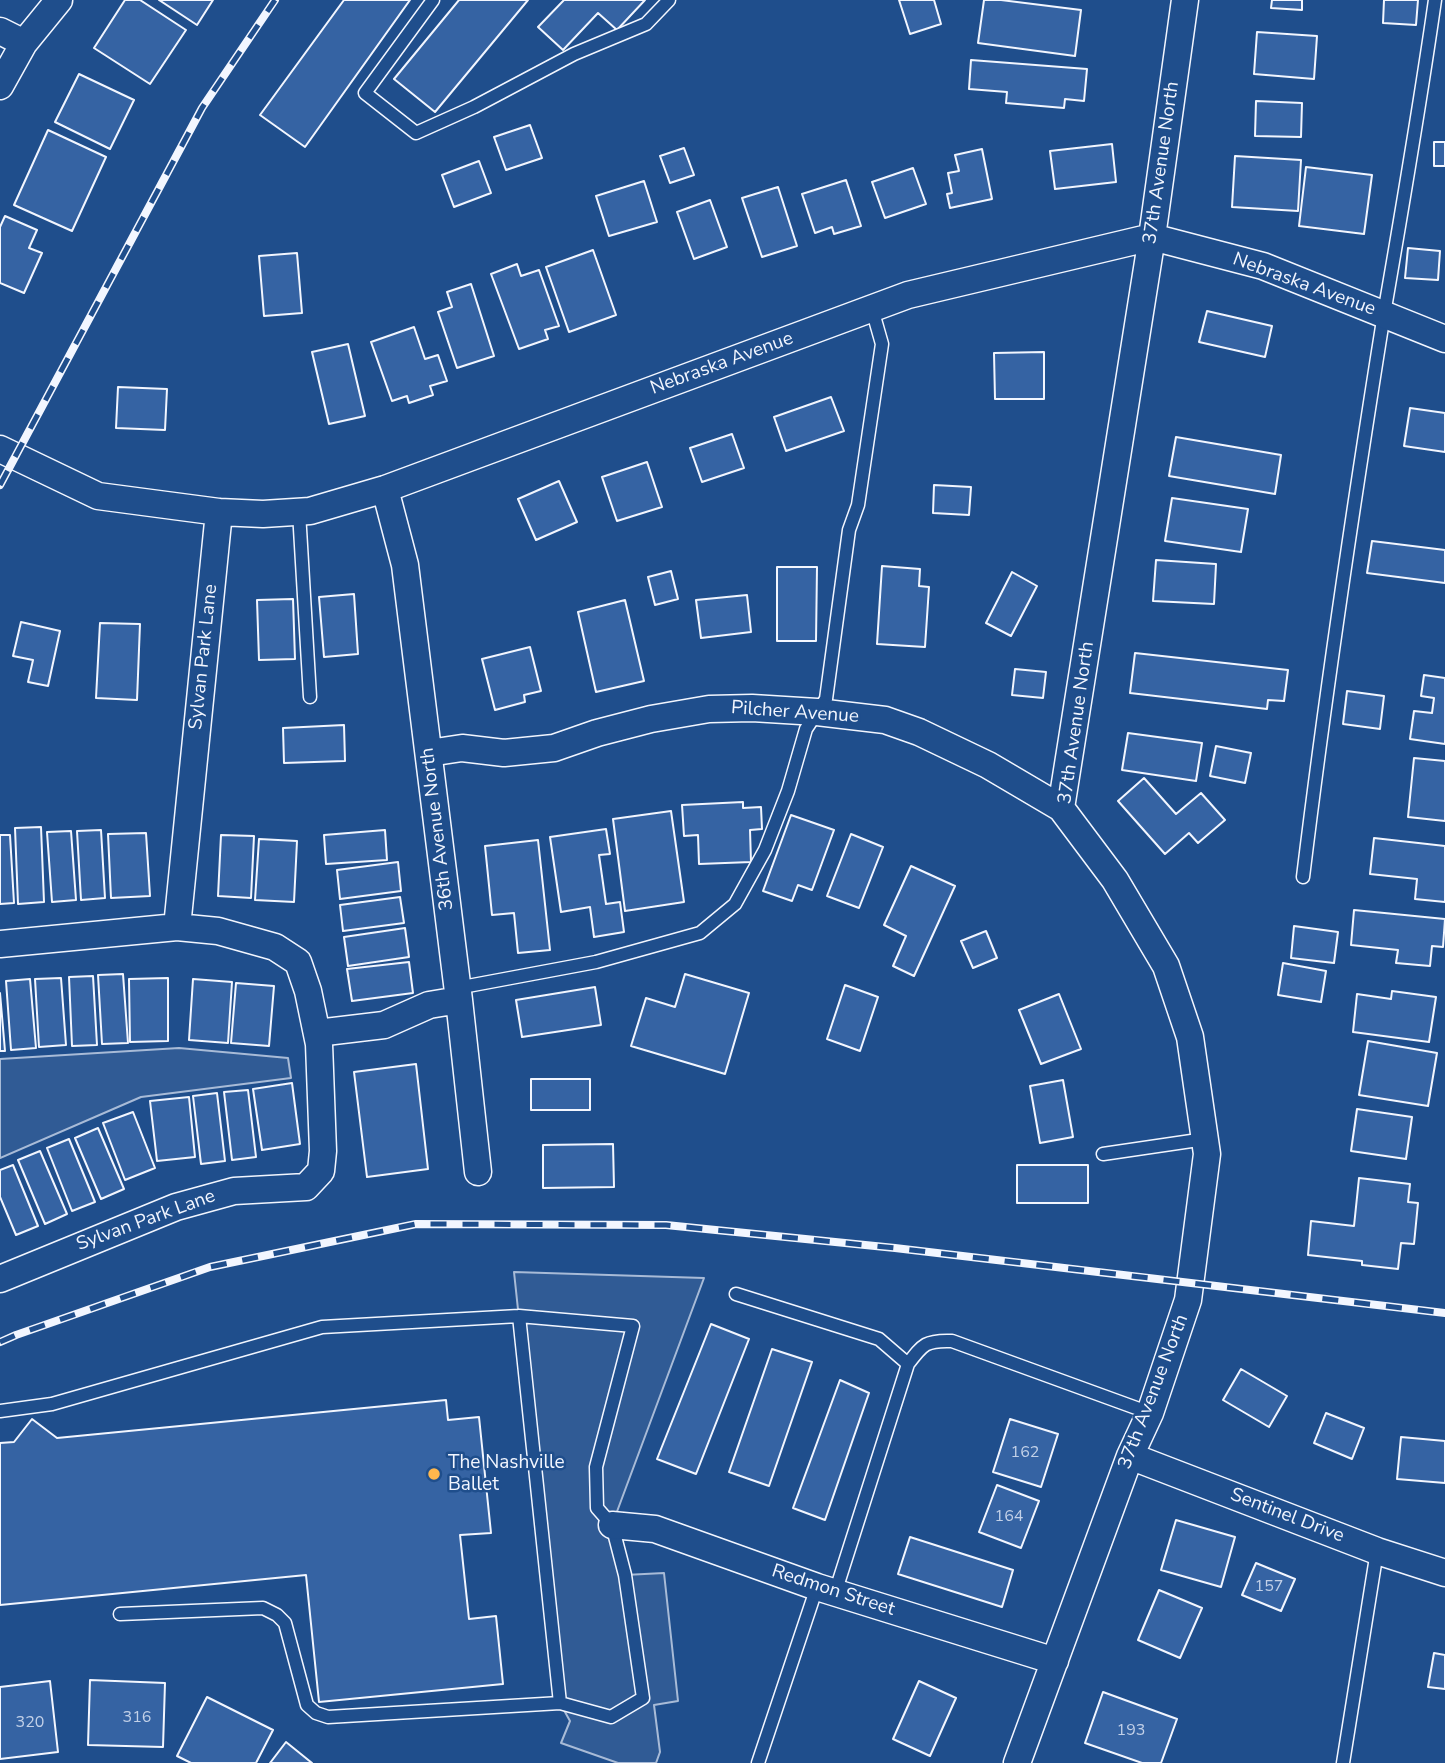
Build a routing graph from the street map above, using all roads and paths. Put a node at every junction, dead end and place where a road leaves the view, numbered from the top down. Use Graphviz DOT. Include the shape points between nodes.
graph roads {
  1 [pos="59,0"];
  2 [pos="433,0"];
  3 [pos="669,0"];
  4 [pos="1185,0"];
  5 [pos="1435,0"];
  6 [pos="0,31"];
  7 [pos="24,43"];
  8 [pos="0,86"];
  9 [pos="1152,237"];
  10 [pos="872,309"];
  11 [pos="1385,314"];
  12 [pos="1445,339"];
  13 [pos="0,449"];
  14 [pos="385,489"];
  15 [pos="219,512"];
  16 [pos="299,512"];
  17 [pos="310,698"];
  18 [pos="817,712"];
  19 [pos="429,753"];
  20 [pos="1061,808"];
  21 [pos="1303,877"];
  22 [pos="177,927"];
  23 [pos="0,944"];
  24 [pos="458,994"];
  25 [pos="317,1033"];
  26 [pos="1205,1139"];
  27 [pos="1102,1154"];
  28 [pos="478,1172"];
  29 [pos="0,1279"];
  30 [pos="736,1294"];
  31 [pos="519,1316"];
  32 [pos="908,1364"];
  33 [pos="0,1410"];
  34 [pos="1150,1413"];
  35 [pos="1130,1456"];
  36 [pos="612,1525"];
  37 [pos="1377,1551"];
  38 [pos="1445,1573"];
  39 [pos="826,1590"];
  40 [pos="120,1614"];
  41 [pos="1055,1661"];
  42 [pos="560,1703"];
  43 [pos="758,1763"];
  44 [pos="1017,1763"];
  45 [pos="1343,1763"];
  1 -- 7 [label="street"];
  2 -- 3 [label="lane" via="365,93 416,133 574,54 646,24"];
  4 -- 9 [label="street, 37th Avenue North"];
  5 -- 11 [label="lane"];
  6 -- 7 [label="street"];
  7 -- 8 [label="street"];
  9 -- 10 [label="street, Nebraska Avenue" via="908,295"];
  9 -- 11 [label="street, Nebraska Avenue" via="1263,266"];
  9 -- 20 [label="street, 37th Avenue North"];
  10 -- 14 [label="street, Nebraska Avenue"];
  10 -- 18 [label="lane" via="882,344 858,505 849,530 826,698"];
  11 -- 12 [label="street, Nebraska Avenue"];
  11 -- 21 [label="lane"];
  13 -- 15 [label="street, Nebraska Avenue" via="98,496"];
  14 -- 16 [label="street, Nebraska Avenue"];
  14 -- 19 [label="street, 36th Avenue North" via="405,565"];
  15 -- 16 [label="street, Nebraska Avenue"];
  15 -- 22 [label="street, Sylvan Park Lane"];
  16 -- 17 [label="lane"];
  18 -- 19 [label="street, Pilcher Avenue" via="709,709 651,719 554,748 504,753 462,748"];
  18 -- 20 [label="street, Pilcher Avenue" via="885,720 919,732"];
  18 -- 24 [label="lane" via="806,729 789,792 765,850 735,904 700,933"];
  19 -- 24 [label="street, 36th Avenue North"];
  20 -- 26 [label="street, 37th Avenue North" via="1115,880 1166,966 1190,1037"];
  22 -- 23 [label="street, Sylvan Park Lane"];
  22 -- 25 [label="street, Sylvan Park Lane" via="275,947 298,962"];
  24 -- 25 [label="street" via="384,1025"];
  24 -- 28 [label="street, 36th Avenue North"];
  25 -- 29 [label="street, Sylvan Park Lane" via="321,1171 306,1187 234,1191 176,1207"];
  26 -- 27 [label="lane"];
  26 -- 34 [label="street, 37th Avenue North" via="1207,1154 1188,1300"];
  30 -- 32 [label="lane" via="879,1339"];
  31 -- 33 [label="lane" via="322,1327 52,1404"];
  31 -- 36 [label="lane" via="633,1326 596,1467 597,1508"];
  31 -- 42 [label="lane"];
  32 -- 34 [label="lane" via="922,1345 952,1341"];
  32 -- 39 [label="lane"];
  34 -- 35 [label="street, 37th Avenue North"];
  35 -- 37 [label="street, Sentinel Drive"];
  35 -- 41 [label="street, 37th Avenue North"];
  36 -- 39 [label="street, Redmon Street" via="655,1529"];
  36 -- 42 [label="lane" via="625,1575 643,1698 611,1717"];
  37 -- 38 [label="street, Sentinel Drive"];
  37 -- 45 [label="lane"];
  39 -- 41 [label="street, Redmon Street"];
  39 -- 43 [label="lane"];
  40 -- 42 [label="lane" via="271,1611 285,1623 307,1705 328,1717"];
  41 -- 44 [label="street, 37th Avenue North"];
}
